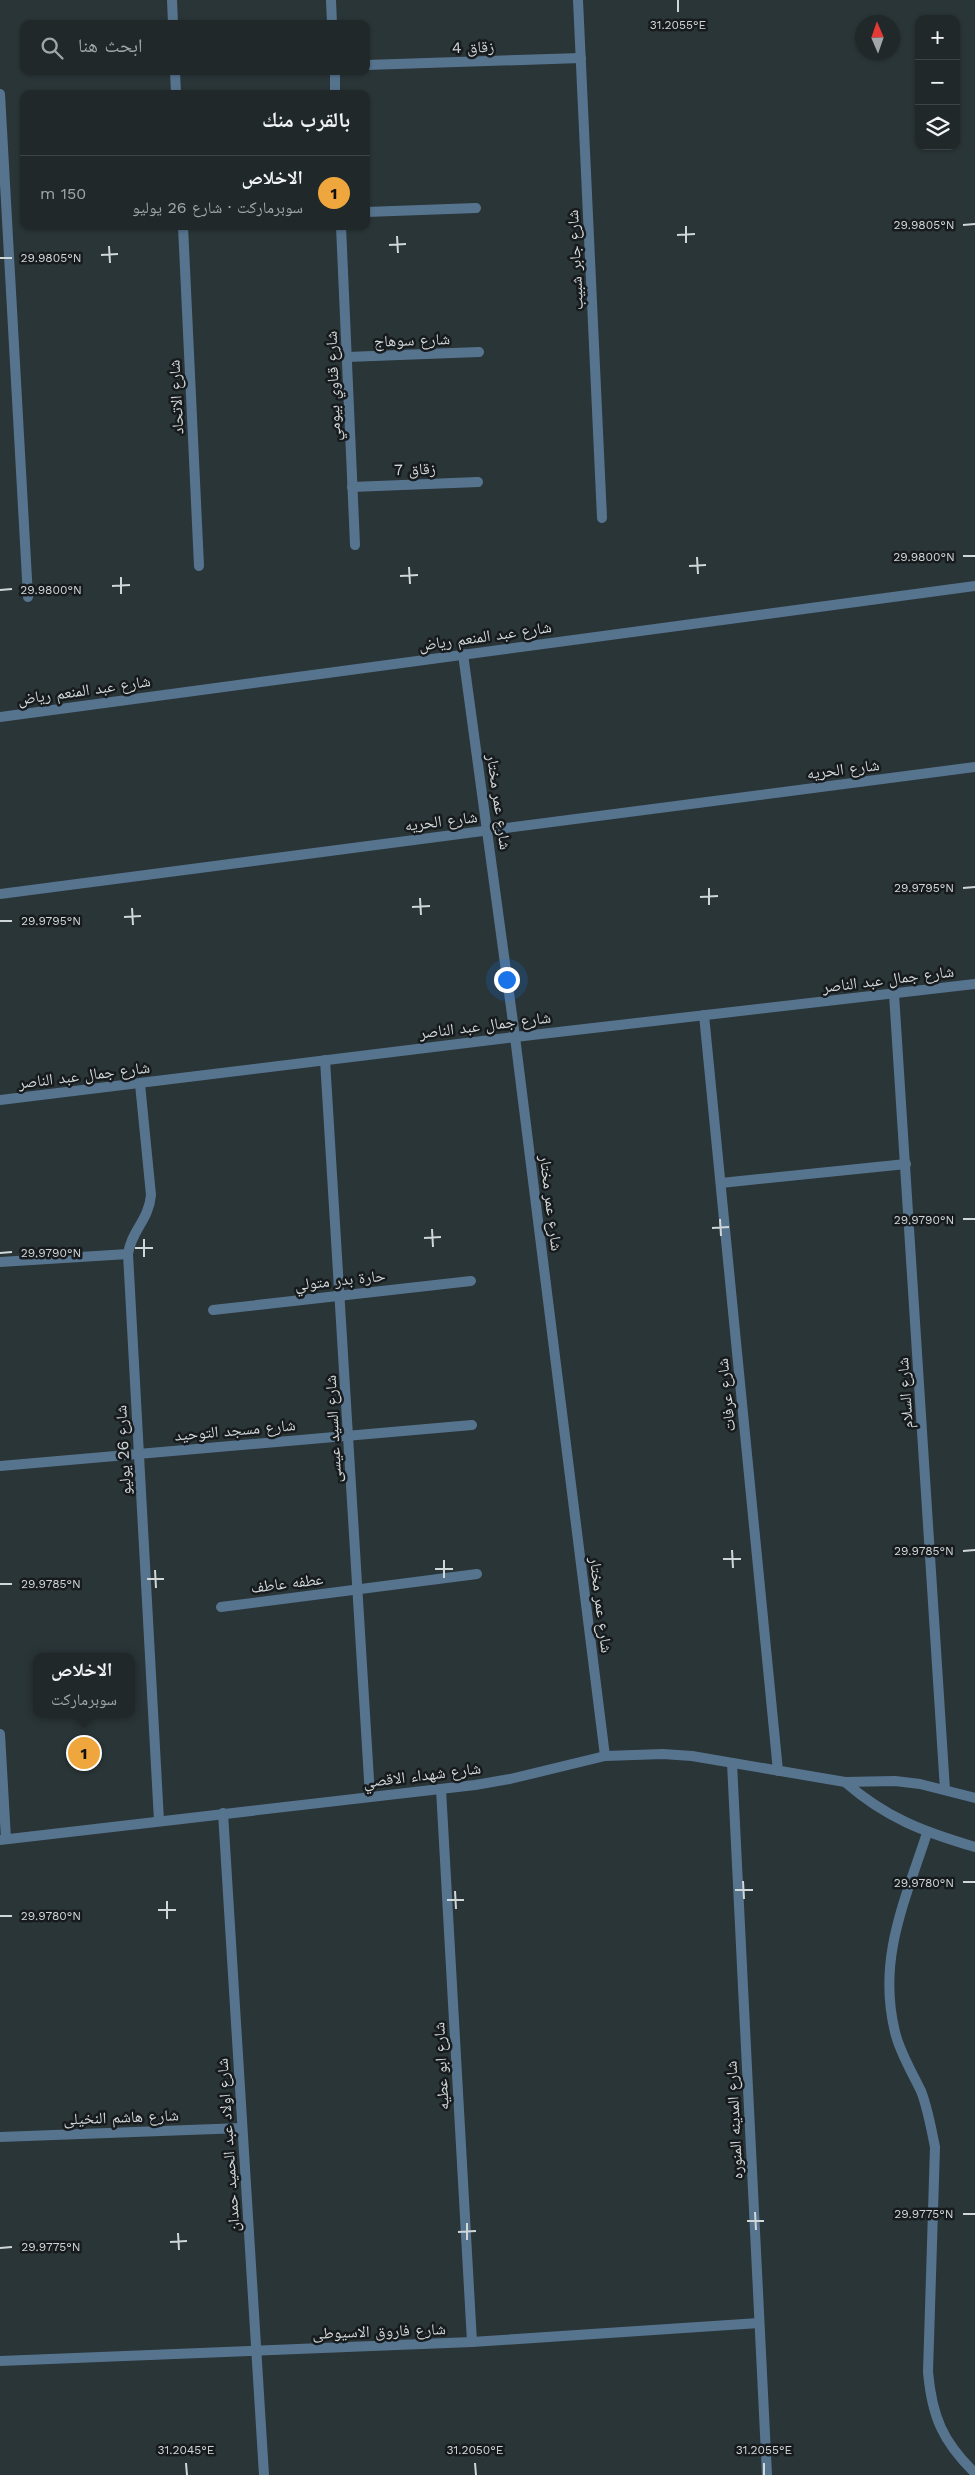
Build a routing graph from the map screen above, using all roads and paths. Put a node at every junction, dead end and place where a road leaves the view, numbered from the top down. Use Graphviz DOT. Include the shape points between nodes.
graph roads {
  1 [pos="172,0"];
  2 [pos="332,0"];
  3 [pos="578,0"];
  4 [pos="173,20"];
  5 [pos="332,20"];
  6 [pos="581,58"];
  7 [pos="370,65"];
  8 [pos="175,75"];
  9 [pos="334,75"];
  10 [pos="176,90"];
  11 [pos="336,90"];
  12 [pos="0,94"];
  13 [pos="476,208"];
  14 [pos="370,212"];
  15 [pos="183,230"];
  16 [pos="341,230"];
  17 [pos="479,352"];
  18 [pos="347,358"];
  19 [pos="478,482"];
  20 [pos="352,487"];
  21 [pos="602,518"];
  22 [pos="355,545"];
  23 [pos="199,566"];
  24 [pos="975,586"];
  25 [pos="28,597"];
  26 [pos="463,654"];
  27 [pos="0,717"];
  28 [pos="975,767"];
  29 [pos="487,830"];
  30 [pos="0,894"];
  31 [pos="975,984"];
  32 [pos="894,994"];
  33 [pos="704,1015"];
  34 [pos="515,1037"];
  35 [pos="324,1060"];
  36 [pos="140,1084"];
  37 [pos="0,1100"];
  38 [pos="906,1164"];
  39 [pos="721,1183"];
  40 [pos="128,1254"];
  41 [pos="0,1262"];
  42 [pos="471,1281"];
  43 [pos="340,1295"];
  44 [pos="213,1310"];
  45 [pos="472,1425"];
  46 [pos="348,1436"];
  47 [pos="138,1454"];
  48 [pos="0,1466"];
  49 [pos="477,1574"];
  50 [pos="358,1589"];
  51 [pos="221,1606"];
  52 [pos="0,1734"];
  53 [pos="605,1756"];
  54 [pos="732,1763"];
  55 [pos="778,1771"];
  56 [pos="845,1782"];
  57 [pos="441,1788"];
  58 [pos="945,1790"];
  59 [pos="370,1796"];
  60 [pos="975,1798"];
  61 [pos="223,1813"];
  62 [pos="159,1821"];
  63 [pos="927,1833"];
  64 [pos="3,1839"];
  65 [pos="975,1847"];
  66 [pos="242,2128"];
  67 [pos="0,2137"];
  68 [pos="759,2323"];
  69 [pos="472,2342"];
  70 [pos="256,2351"];
  71 [pos="0,2361"];
  72 [pos="975,2473"];
  73 [pos="264,2475"];
  74 [pos="767,2475"];
  1 -- 4 [label="street"];
  2 -- 5 [label="street"];
  3 -- 6 [label="street, شارع جابر شبيب"];
  6 -- 7 [label="street, زقاق 4"];
  6 -- 21 [label="street, شارع جابر شبيب"];
  8 -- 10 [label="street"];
  9 -- 11 [label="street"];
  12 -- 25 [label="street"];
  13 -- 14 [label="street"];
  15 -- 23 [label="street, شارع الاتحاد"];
  16 -- 18 [label="street, شارع قناوي بيومي"];
  17 -- 18 [label="street, شارع سوهاج"];
  18 -- 20 [label="street, شارع قناوي بيومي"];
  19 -- 20 [label="street, زقاق 7"];
  20 -- 22 [label="street, شارع قناوي بيومي"];
  24 -- 26 [label="street, شارع عبد المنعم رياض"];
  26 -- 27 [label="street, شارع عبد المنعم رياض"];
  26 -- 29 [label="street, شارع عمر مختار"];
  28 -- 29 [label="street, شارع الحريه"];
  29 -- 30 [label="street, شارع الحريه"];
  29 -- 34 [label="street, شارع عمر مختار"];
  31 -- 32 [label="street, شارع جمال عبد الناصر"];
  32 -- 33 [label="street, شارع جمال عبد الناصر"];
  32 -- 38 [label="street, شارع السلام"];
  33 -- 34 [label="street, شارع جمال عبد الناصر"];
  33 -- 39 [label="street, شارع عرفات"];
  34 -- 35 [label="street, شارع جمال عبد الناصر"];
  34 -- 53 [label="street, شارع عمر مختار"];
  35 -- 36 [label="street, شارع جمال عبد الناصر"];
  35 -- 43 [label="street, شارع السيد عيسى"];
  36 -- 37 [label="street, شارع جمال عبد الناصر"];
  36 -- 40 [label="street, شارع 26 يوليو" via="151,1194 149,1212 133,1235"];
  38 -- 39 [label="street"];
  38 -- 58 [label="street, شارع السلام"];
  39 -- 55 [label="street, شارع عرفات"];
  40 -- 41 [label="street"];
  40 -- 47 [label="street, شارع 26 يوليو"];
  42 -- 43 [label="street, حارة بدر متولي"];
  43 -- 44 [label="street, حارة بدر متولي"];
  43 -- 46 [label="street, شارع السيد عيسى"];
  45 -- 46 [label="street, شارع مسجد التوحيد"];
  46 -- 47 [label="street, شارع مسجد التوحيد"];
  46 -- 50 [label="street, شارع السيد عيسى"];
  47 -- 48 [label="street, شارع مسجد التوحيد"];
  47 -- 62 [label="street, شارع 26 يوليو"];
  49 -- 50 [label="street, عطفه عاطف"];
  50 -- 51 [label="street, عطفه عاطف"];
  50 -- 59 [label="street, شارع السيد عيسى"];
  52 -- 64 [label="street"];
  53 -- 54 [label="street, شارع شهداء الاقصي" via="663,1754"];
  53 -- 57 [label="street, شارع شهداء الاقصي" via="510,1779"];
  54 -- 55 [label="street, شارع شهداء الاقصي"];
  54 -- 68 [label="street, شارع المدينه المنوره"];
  55 -- 56 [label="street, شارع شهداء الاقصي"];
  56 -- 58 [label="street, شارع شهداء الاقصي" via="895,1781"];
  56 -- 63 [label="street, شارع شهداء الاقصي" via="884,1812"];
  57 -- 59 [label="street, شارع شهداء الاقصي"];
  57 -- 69 [label="street, شارع ابو عطيه"];
  58 -- 60 [label="street, شارع شهداء الاقصي"];
  59 -- 61 [label="street, شارع شهداء الاقصي"];
  61 -- 62 [label="street, شارع شهداء الاقصي"];
  61 -- 66 [label="street, شارع اولاد عبد الحميد حمدان"];
  62 -- 64 [label="street, شارع شهداء الاقصي"];
  63 -- 65 [label="street, شارع شهداء الاقصي"];
  63 -- 72 [label="street" via="893,1940 888,1971 889,2003 896,2034 930,2119 935,2147 928,2372 931,2401 940,2430 956,2455"];
  66 -- 67 [label="street, شارع هاشم النخيلى"];
  66 -- 70 [label="street, شارع اولاد عبد الحميد حمدان"];
  68 -- 69 [label="street, شارع فاروق الاسيوطى"];
  68 -- 74 [label="street, شارع المدينه المنوره"];
  69 -- 70 [label="street, شارع فاروق الاسيوطى"];
  70 -- 71 [label="street, شارع فاروق الاسيوطى"];
  70 -- 73 [label="street, شارع اولاد عبد الحميد حمدان"];
}
